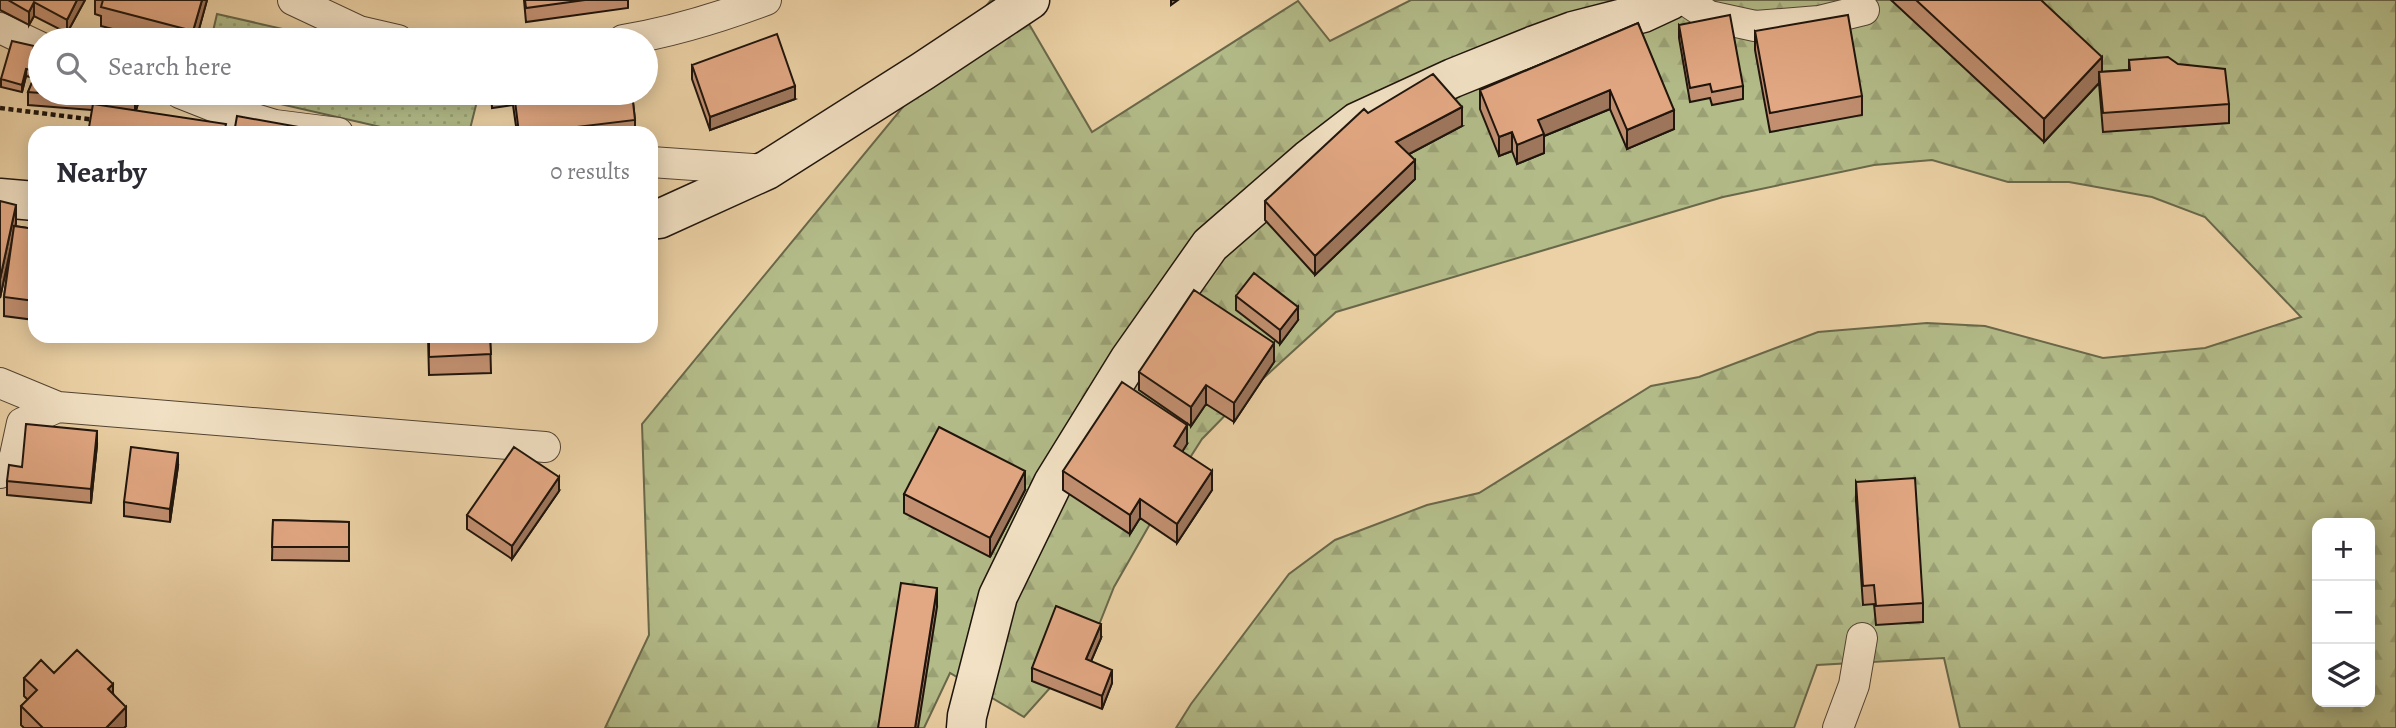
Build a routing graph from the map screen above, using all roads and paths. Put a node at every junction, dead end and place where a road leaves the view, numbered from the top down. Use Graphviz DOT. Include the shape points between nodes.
graph roads {
  1 [pos="293,0"];
  2 [pos="766,0"];
  3 [pos="1030,0"];
  4 [pos="1671,0"];
  5 [pos="1685,0"];
  6 [pos="1864,10"];
  7 [pos="0,28"];
  8 [pos="353,28"];
  9 [pos="658,34"];
  10 [pos="28,41"];
  11 [pos="210,105"];
  12 [pos="0,108"];
  13 [pos="108,121"];
  14 [pos="283,126"];
  15 [pos="658,162"];
  16 [pos="767,170"];
  17 [pos="0,198"];
  18 [pos="28,200"];
  19 [pos="658,219"];
  20 [pos="0,383"];
  21 [pos="58,407"];
  22 [pos="545,447"];
  23 [pos="0,473"];
  24 [pos="1862,638"];
  25 [pos="966,728"];
  26 [pos="1839,728"];
  1 -- 8 [label="street"];
  2 -- 9 [label="street" via="712,21"];
  3 -- 16 [label="street"];
  4 -- 25 [label="street" via="1643,13 1573,31 1357,122 1210,245 1129,360 1053,483 998,596"];
  5 -- 6 [label="street" via="1709,16 1755,26 1819,21"];
  7 -- 10 [label="street"];
  11 -- 14 [label="street"];
  12 -- 13 [label="path"];
  15 -- 16 [label="street"];
  16 -- 19 [label="street"];
  17 -- 18 [label="street"];
  20 -- 21 [label="street"];
  21 -- 22 [label="street"];
  21 -- 23 [label="street" via="22,422 14,460"];
  24 -- 26 [label="street" via="1854,685"];
}
